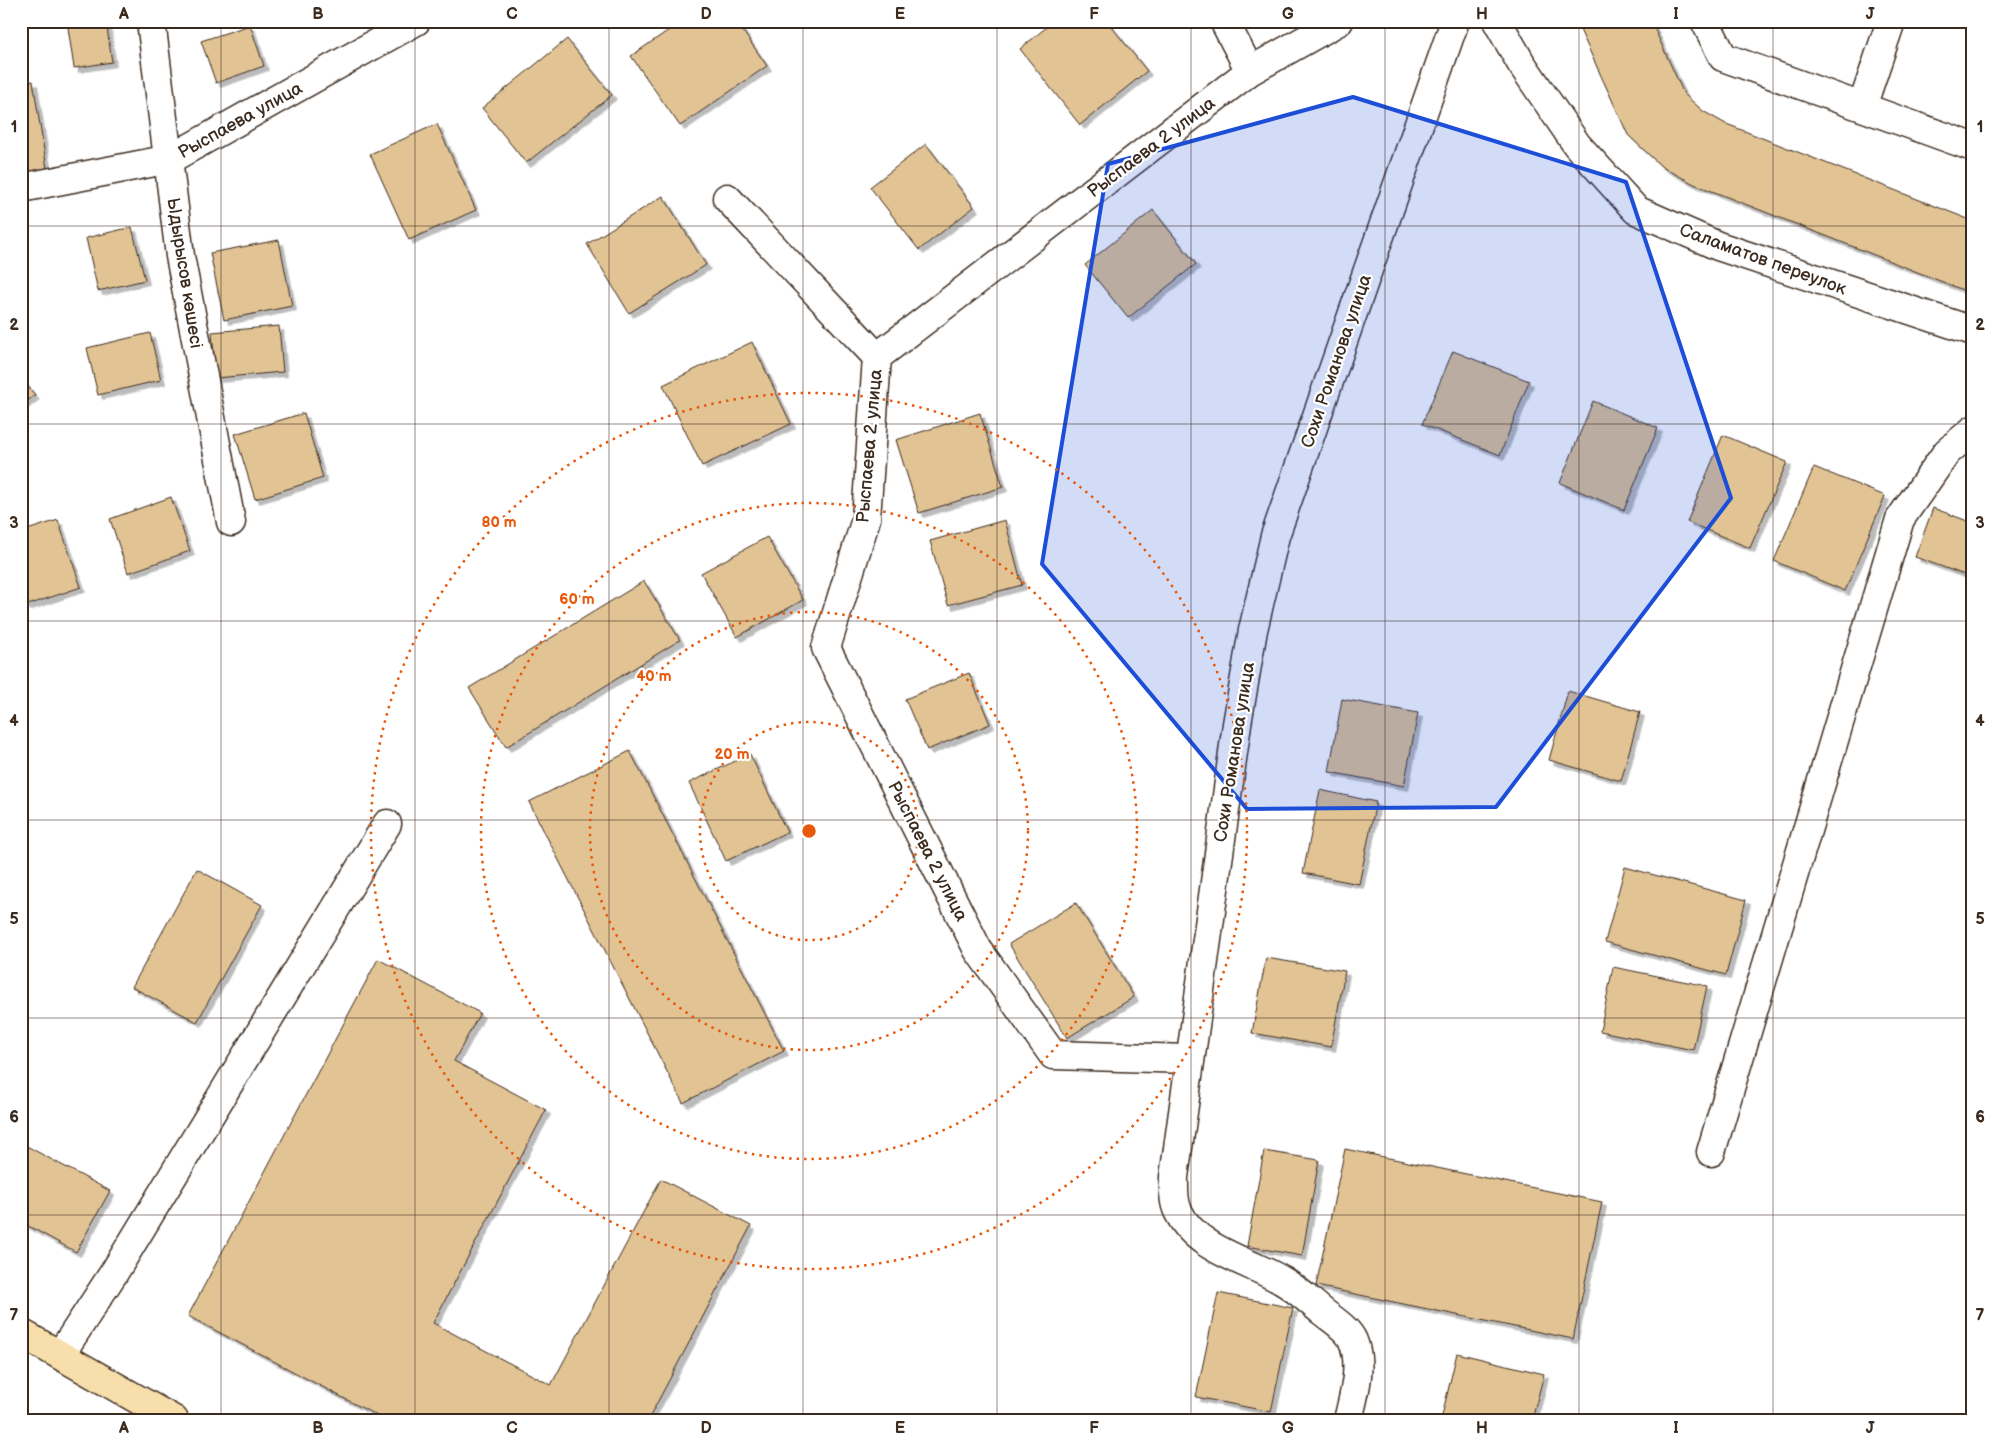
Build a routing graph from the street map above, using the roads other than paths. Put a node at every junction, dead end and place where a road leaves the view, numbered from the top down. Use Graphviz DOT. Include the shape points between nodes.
graph roads {
  1 [pos="151,21"];
  2 [pos="416,21"];
  3 [pos="1224,21"];
  4 [pos="1339,21"];
  5 [pos="1455,21"];
  6 [pos="1497,21"];
  7 [pos="1705,21"];
  8 [pos="1891,21"];
  9 [pos="1250,71"];
  10 [pos="1862,107"];
  11 [pos="1973,146"];
  12 [pos="168,159"];
  13 [pos="21,188"];
  14 [pos="727,198"];
  15 [pos="1973,331"];
  16 [pos="877,357"];
  17 [pos="1973,430"];
  18 [pos="231,522"];
  19 [pos="387,824"];
  20 [pos="1189,1059"];
  21 [pos="1710,1152"];
  22 [pos="21,1333"];
  23 [pos="60,1355"];
  24 [pos="174,1420"];
  25 [pos="1348,1420"];
  1 -- 12 [label="street, Ыдырысов көшесі"];
  2 -- 12 [label="street, Рыспаева улица"];
  3 -- 9 [label="street"];
  4 -- 9 [label="street, Рыспаева 2 улица"];
  5 -- 20 [label="street, Сохи Романова улица" via="1275,536 1252,630"];
  6 -- 15 [label="street, Саламатов переулок" via="1521,63 1577,145 1636,210 1718,246"];
  7 -- 10 [label="street" via="1723,57"];
  8 -- 10 [label="street"];
  9 -- 16 [label="street, Рыспаева 2 улица"];
  10 -- 11 [label="street"];
  12 -- 13 [label="street, Рыспаева улица"];
  12 -- 18 [label="street, Ыдырысов көшесі" via="180,256"];
  14 -- 16 [label="street"];
  16 -- 20 [label="street, Рыспаева 2 улица" via="866,519 826,648 978,950 1053,1055"];
  17 -- 21 [label="street" via="1947,452 1900,519"];
  19 -- 23 [label="street" via="116,1271"];
  20 -- 25 [label="street, Сохи Романова улица" via="1174,1177 1178,1211 1193,1233 1281,1280 1339,1324 1353,1340 1357,1363 1356,1388"];
  22 -- 23 [label="main road"];
  23 -- 24 [label="main road"];
}
